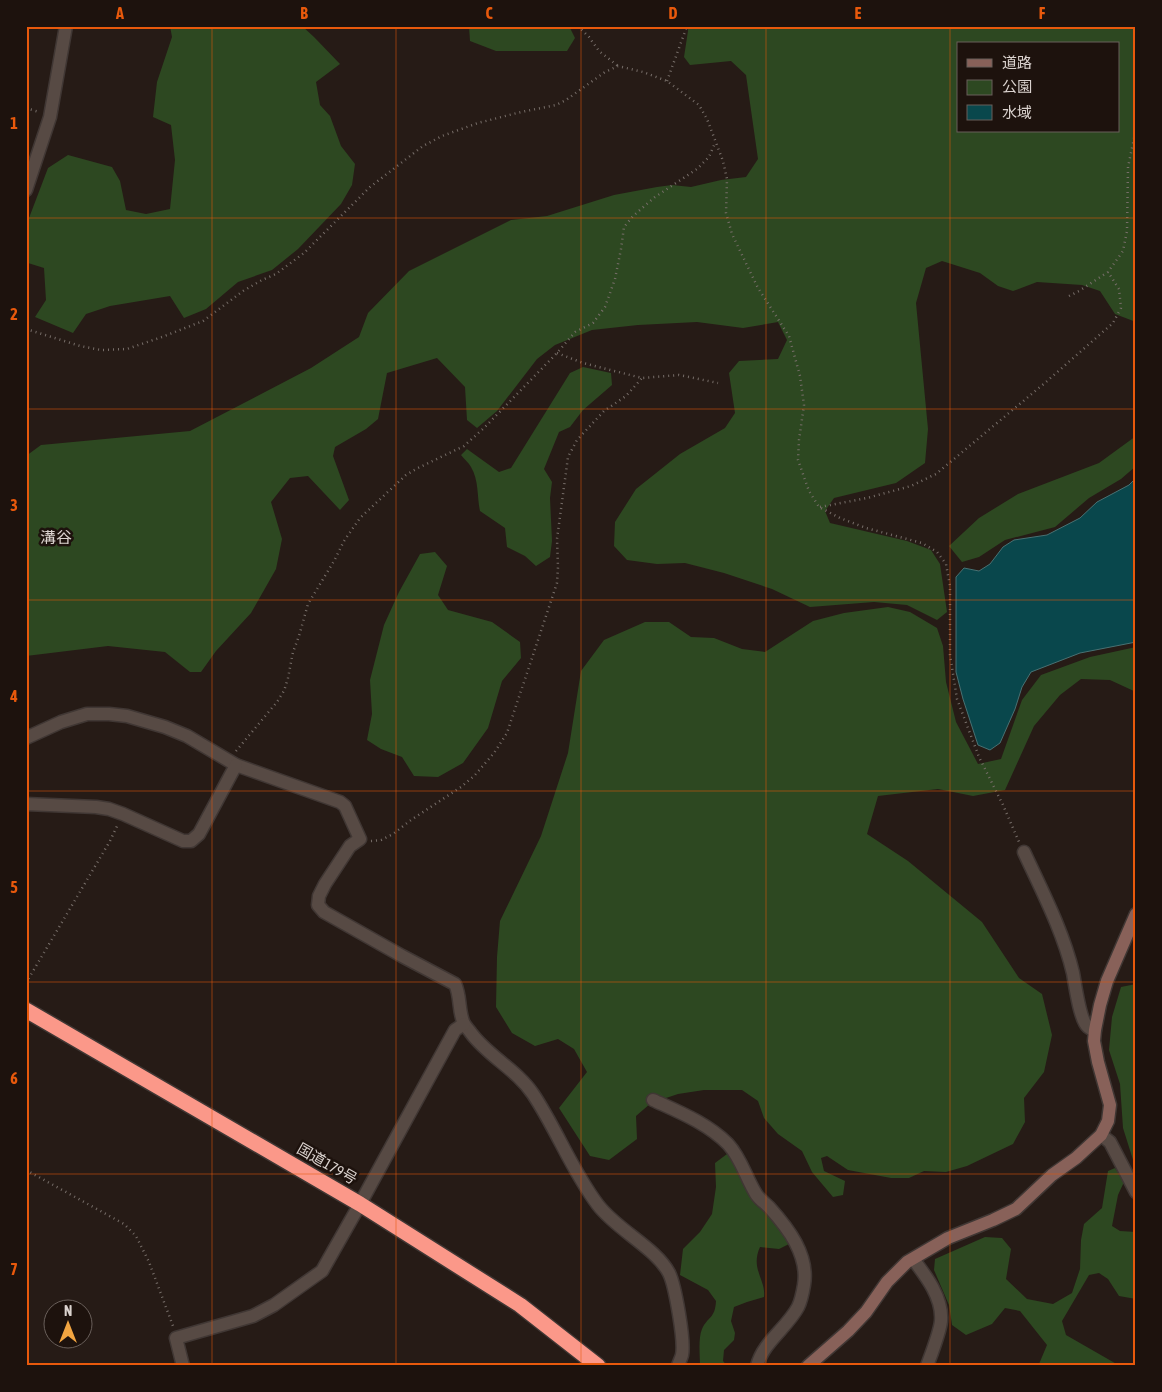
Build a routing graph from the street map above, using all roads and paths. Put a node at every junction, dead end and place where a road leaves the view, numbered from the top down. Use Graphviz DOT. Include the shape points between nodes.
graph roads {
  1 [pos="66,26"];
  2 [pos="578,26"];
  3 [pos="687,26"];
  4 [pos="618,66"];
  5 [pos="667,81"];
  6 [pos="1136,129"];
  7 [pos="716,142"];
  8 [pos="26,190"];
  9 [pos="1108,272"];
  10 [pos="1069,296"];
  11 [pos="26,329"];
  12 [pos="557,353"];
  13 [pos="642,378"];
  14 [pos="718,383"];
  15 [pos="819,507"];
  16 [pos="26,738"];
  17 [pos="232,763"];
  18 [pos="26,804"];
  19 [pos="123,814"];
  20 [pos="360,839"];
  21 [pos="1024,852"];
  22 [pos="1136,914"];
  23 [pos="26,983"];
  24 [pos="26,1010"];
  25 [pos="464,1024"];
  26 [pos="1095,1030"];
  27 [pos="652,1100"];
  28 [pos="1101,1135"];
  29 [pos="26,1170"];
  30 [pos="1136,1192"];
  31 [pos="360,1204"];
  32 [pos="913,1259"];
  33 [pos="176,1338"];
  34 [pos="183,1366"];
  35 [pos="598,1366"];
  36 [pos="678,1366"];
  37 [pos="757,1366"];
  38 [pos="808,1366"];
  39 [pos="927,1366"];
  1 -- 8 [label="street" via="50,116"];
  2 -- 4 [label="path" via="599,51"];
  3 -- 5 [label="path"];
  4 -- 5 [label="path"];
  4 -- 11 [label="path" via="556,106 478,123 423,146 370,187 304,253 276,274 243,291 203,321 127,349 101,350 80,346"];
  5 -- 7 [label="path" via="700,105"];
  6 -- 9 [label="path" via="1128,167 1127,231 1123,251"];
  7 -- 12 [label="path" via="698,169 654,197 624,227 615,279 605,307 593,323 575,332"];
  7 -- 15 [label="path" via="727,178 726,213 732,234 758,288 790,336 804,405 798,460 809,491"];
  9 -- 10 [label="path"];
  9 -- 15 [label="path" via="1120,289 1121,308 1113,323 936,474 911,486"];
  12 -- 13 [label="path"];
  12 -- 17 [label="path" via="464,446 406,474 360,518 308,604 284,691"];
  13 -- 14 [label="path" via="679,375"];
  13 -- 20 [label="path" via="626,396 597,418 577,440 568,457 557,539 557,583 507,733 475,776 461,787 393,834 368,842"];
  15 -- 21 [label="path" via="866,528 922,543 937,552 946,564 950,586 950,655 957,699 979,757"];
  16 -- 17 [label="street" via="74,717 109,714 188,736"];
  17 -- 19 [label="street" via="199,834 191,841 183,841"];
  17 -- 20 [label="street" via="340,802"];
  18 -- 19 [label="street" via="96,807"];
  19 -- 23 [label="path"];
  20 -- 25 [label="street" via="350,846 325,884 318,905 324,912 455,984"];
  21 -- 26 [label="street" via="1057,926 1084,1024"];
  22 -- 26 [label="street" via="1107,981"];
  24 -- 31 [label="highway, 国道179号"];
  25 -- 31 [label="street" via="455,1030"];
  25 -- 36 [label="street" via="479,1044 531,1091 599,1206 663,1263 670,1275 682,1340"];
  26 -- 28 [label="street" via="1098,1062 1110,1105 1108,1121"];
  27 -- 37 [label="street" via="707,1128 728,1145 757,1196 796,1242 804,1266 804,1284 798,1306 764,1349"];
  28 -- 30 [label="street" via="1110,1142"];
  28 -- 32 [label="street" via="1052,1174 1016,1209 948,1238"];
  29 -- 33 [label="path" via="124,1224 136,1236 149,1262"];
  31 -- 33 [label="street" via="322,1271 253,1316"];
  31 -- 35 [label="highway, 国道179号" via="520,1305"];
  32 -- 38 [label="street" via="887,1282 848,1331"];
  32 -- 39 [label="street" via="940,1303 941,1322"];
  33 -- 34 [label="street"];
}
